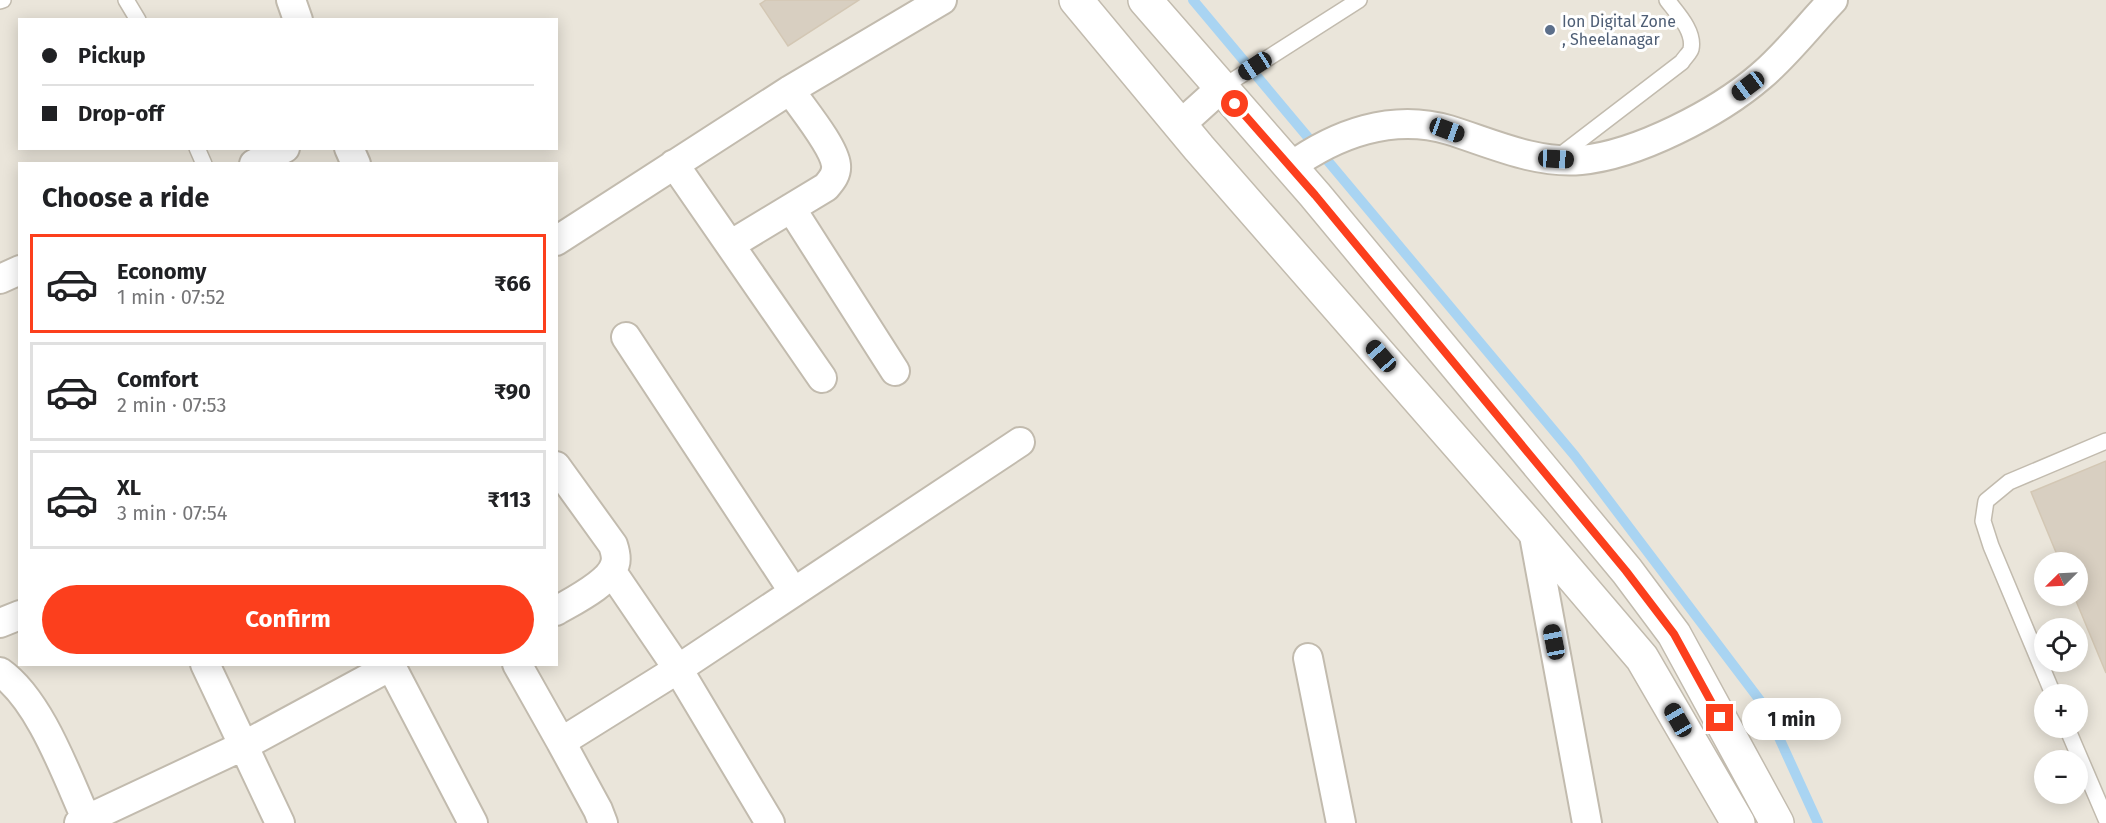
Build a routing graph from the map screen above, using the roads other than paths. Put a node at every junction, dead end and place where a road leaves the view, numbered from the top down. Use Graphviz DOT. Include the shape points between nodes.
graph roads {
  1 [pos="126,0"];
  2 [pos="291,0"];
  3 [pos="942,0"];
  4 [pos="1076,0"];
  5 [pos="1145,0"];
  6 [pos="1359,0"];
  7 [pos="1667,0"];
  8 [pos="1833,0"];
  9 [pos="137,18"];
  10 [pos="297,18"];
  11 [pos="1229,83"];
  12 [pos="790,90"];
  13 [pos="1180,125"];
  14 [pos="281,150"];
  15 [pos="1556,159"];
  16 [pos="258,162"];
  17 [pos="1297,162"];
  18 [pos="674,164"];
  19 [pos="791,208"];
  20 [pos="558,239"];
  21 [pos="730,245"];
  22 [pos="18,271"];
  23 [pos="0,279"];
  24 [pos="626,337"];
  25 [pos="895,370"];
  26 [pos="822,378"];
  27 [pos="2106,441"];
  28 [pos="1020,442"];
  29 [pos="558,469"];
  30 [pos="1533,530"];
  31 [pos="612,572"];
  32 [pos="794,591"];
  33 [pos="558,610"];
  34 [pos="18,616"];
  35 [pos="0,623"];
  36 [pos="1308,658"];
  37 [pos="206,666"];
  38 [pos="389,666"];
  39 [pos="392,666"];
  40 [pos="518,666"];
  41 [pos="678,669"];
  42 [pos="0,672"];
  43 [pos="2050,684"];
  44 [pos="2071,738"];
  45 [pos="561,742"];
  46 [pos="243,746"];
  47 [pos="2106,819"];
  48 [pos="85,822"];
  49 [pos="280,823"];
  50 [pos="473,823"];
  51 [pos="603,823"];
  52 [pos="770,823"];
  53 [pos="1341,823"];
  54 [pos="1587,823"];
  55 [pos="1738,823"];
  56 [pos="1777,823"];
  1 -- 9 [label="lane"];
  2 -- 10 [label="street"];
  3 -- 12 [label="street"];
  4 -- 13 [label="street"];
  5 -- 11 [label="street"];
  6 -- 11 [label="lane"];
  7 -- 15 [label="lane" via="1683,21 1691,50 1682,62"];
  8 -- 15 [label="street" via="1762,75 1721,106 1618,153 1580,160"];
  11 -- 13 [label="street"];
  11 -- 17 [label="street"];
  12 -- 18 [label="street"];
  12 -- 19 [label="street" via="830,149 836,165 835,177 826,187"];
  13 -- 30 [label="street"];
  14 -- 16 [label="street"];
  15 -- 17 [label="street" via="1520,154 1447,130 1415,124 1364,130 1328,142"];
  17 -- 56 [label="street" via="1674,634"];
  18 -- 20 [label="street"];
  18 -- 21 [label="street"];
  19 -- 21 [label="street"];
  19 -- 25 [label="street"];
  21 -- 26 [label="street"];
  22 -- 23 [label="street"];
  24 -- 32 [label="street"];
  27 -- 43 [label="lane" via="2009,482 1986,501 1983,520 1991,546"];
  28 -- 32 [label="street"];
  29 -- 31 [label="street" via="613,545 616,561"];
  30 -- 54 [label="street"];
  30 -- 55 [label="street" via="1642,658"];
  31 -- 33 [label="street"];
  31 -- 41 [label="street"];
  32 -- 41 [label="street"];
  34 -- 35 [label="street"];
  36 -- 53 [label="street"];
  37 -- 46 [label="street"];
  38 -- 46 [label="street"];
  39 -- 50 [label="street"];
  40 -- 45 [label="street"];
  41 -- 45 [label="street"];
  41 -- 52 [label="street"];
  42 -- 48 [label="street" via="14,682 41,720"];
  44 -- 47 [label="lane"];
  45 -- 51 [label="street"];
  46 -- 48 [label="street"];
  46 -- 49 [label="street"];
}
